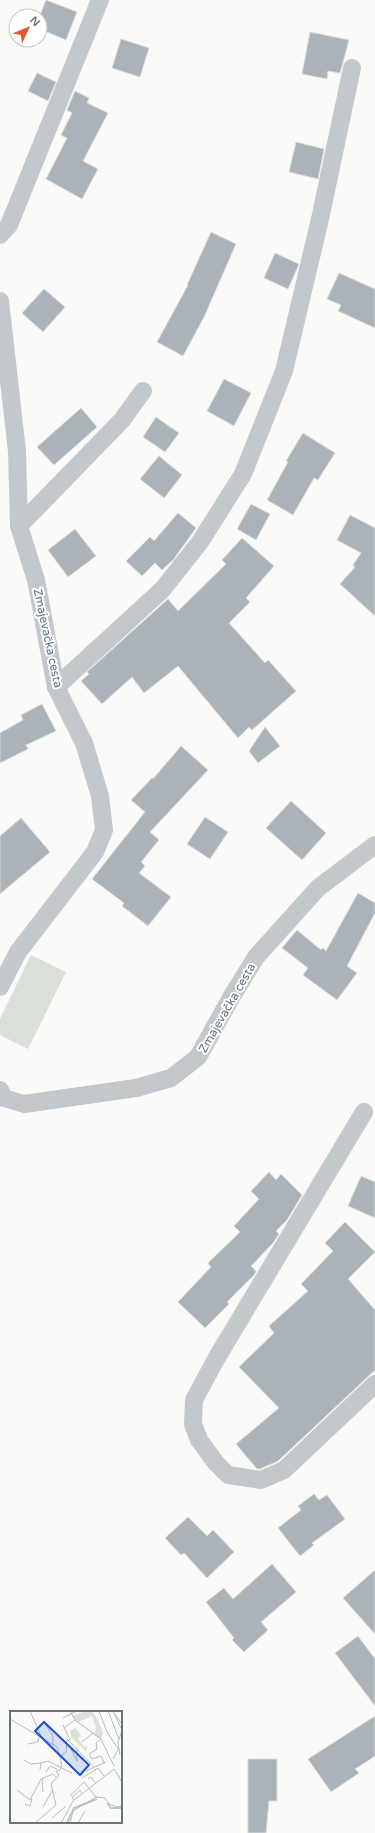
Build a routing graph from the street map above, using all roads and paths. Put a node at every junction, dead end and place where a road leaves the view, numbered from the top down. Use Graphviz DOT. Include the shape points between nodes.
graph roads {
  1 [pos="100,0"];
  2 [pos="352,68"];
  3 [pos="0,235"];
  4 [pos="0,301"];
  5 [pos="143,391"];
  6 [pos="19,526"];
  7 [pos="56,687"];
  8 [pos="375,845"];
  9 [pos="0,987"];
  10 [pos="0,1090"];
  11 [pos="364,1112"];
  12 [pos="375,1384"];
  1 -- 3 [label="street" via="9,225"];
  2 -- 7 [label="street" via="284,371 243,474 200,542 162,590"];
  4 -- 6 [label="street, Zmajevačka cesta" via="17,451"];
  5 -- 6 [label="street" via="122,420"];
  6 -- 7 [label="street, Zmajevačka cesta" via="36,580"];
  7 -- 9 [label="street, Zmajevačka cesta" via="84,743 100,796 104,830 95,852 18,952"];
  8 -- 10 [label="street, Zmajevačka cesta" via="318,888 256,957 198,1056 171,1078 136,1088 24,1104 4,1098"];
  11 -- 12 [label="street" via="216,1359 194,1400 193,1424 199,1440 228,1475 261,1480 284,1470"];
}
